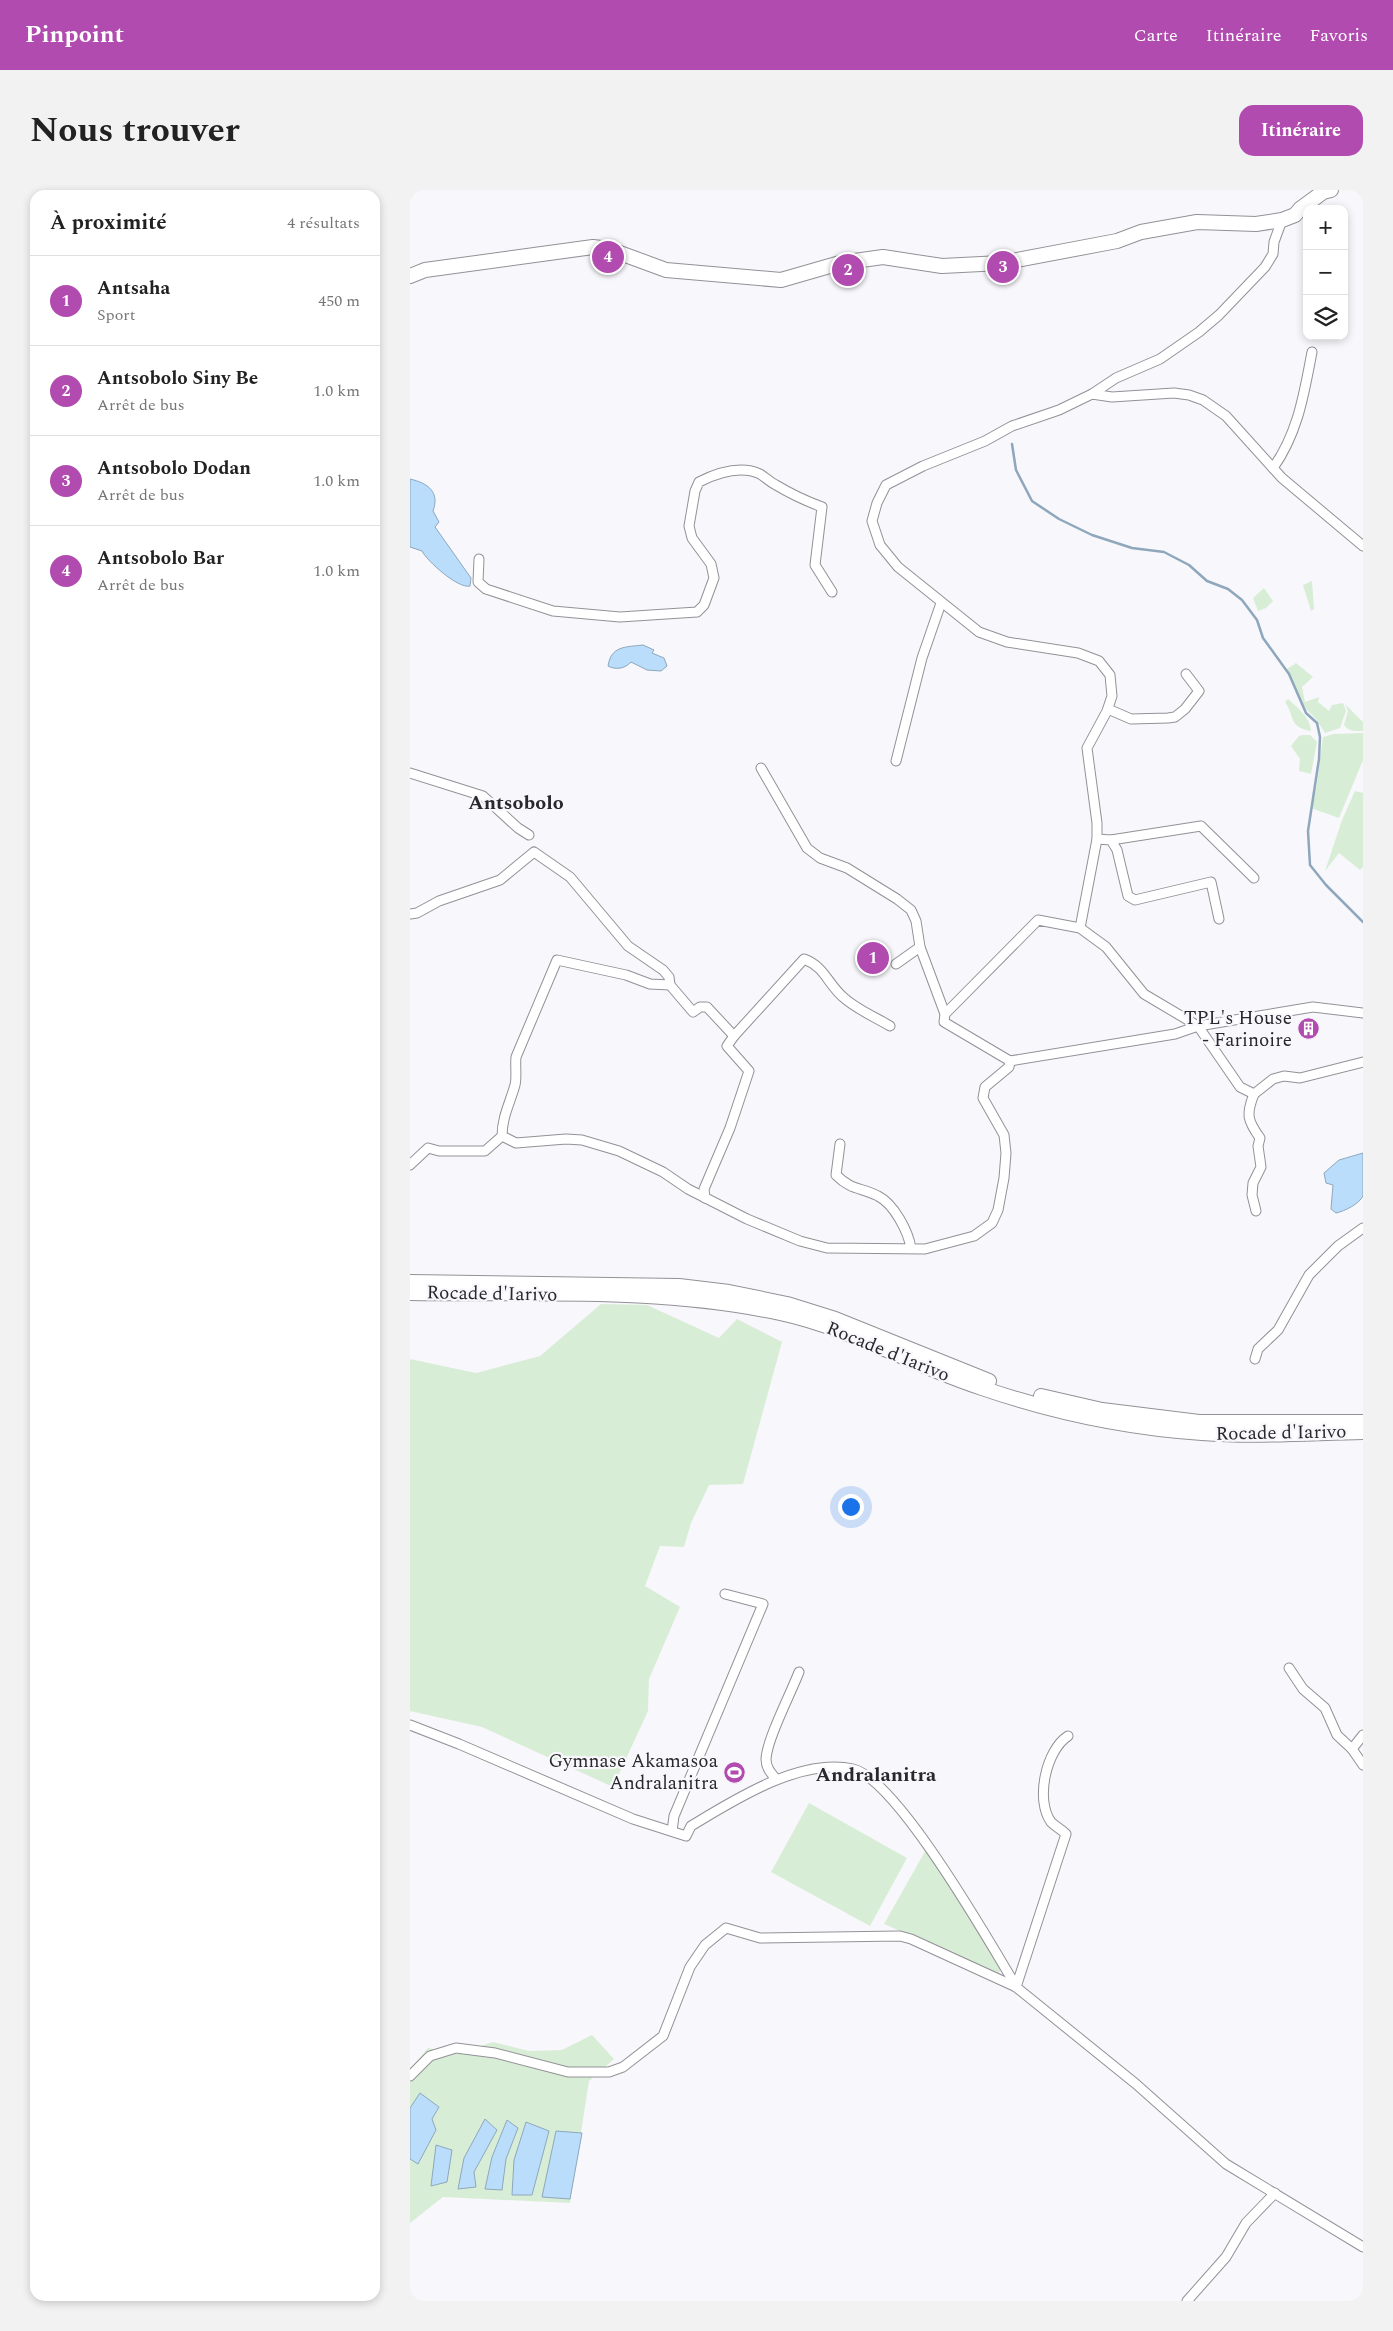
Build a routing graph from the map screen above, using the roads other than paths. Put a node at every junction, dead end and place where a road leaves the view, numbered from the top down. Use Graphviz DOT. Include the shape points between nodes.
graph roads {
  1 [pos="1331,190"];
  2 [pos="1282,220"];
  3 [pos="410,276"];
  4 [pos="1312,352"];
  5 [pos="1092,394"];
  6 [pos="1273,468"];
  7 [pos="1363,546"];
  8 [pos="479,559"];
  9 [pos="832,592"];
  10 [pos="941,603"];
  11 [pos="1186,674"];
  12 [pos="1108,709"];
  13 [pos="896,761"];
  14 [pos="761,768"];
  15 [pos="410,774"];
  16 [pos="529,835"];
  17 [pos="1097,838"];
  18 [pos="1111,840"];
  19 [pos="1254,878"];
  20 [pos="410,914"];
  21 [pos="1219,919"];
  22 [pos="1080,928"];
  23 [pos="920,947"];
  24 [pos="896,964"];
  25 [pos="670,985"];
  26 [pos="1363,1013"];
  27 [pos="945,1014"];
  28 [pos="890,1026"];
  29 [pos="1198,1026"];
  30 [pos="734,1036"];
  31 [pos="1010,1061"];
  32 [pos="1363,1062"];
  33 [pos="1254,1094"];
  34 [pos="502,1136"];
  35 [pos="840,1144"];
  36 [pos="410,1165"];
  37 [pos="705,1198"];
  38 [pos="1256,1211"];
  39 [pos="1363,1228"];
  40 [pos="911,1248"];
  41 [pos="410,1282"];
  42 [pos="410,1293"];
  43 [pos="1255,1359"];
  44 [pos="1363,1422"];
  45 [pos="1363,1432"];
  46 [pos="725,1594"];
  47 [pos="1289,1668"];
  48 [pos="799,1672"];
  49 [pos="410,1726"];
  50 [pos="1363,1735"];
  51 [pos="1068,1736"];
  52 [pos="1352,1749"];
  53 [pos="1363,1765"];
  54 [pos="776,1779"];
  55 [pos="672,1831"];
  56 [pos="1016,1986"];
  57 [pos="410,2076"];
  58 [pos="1275,2193"];
  59 [pos="1363,2247"];
  60 [pos="1187,2301"];
  1 -- 2 [label="main road" via="1323,192 1295,215"];
  2 -- 3 [label="main road" via="1256,224 1197,222 1001,263 942,266 883,257 840,263 781,280 666,270 609,249 593,247 425,270"];
  2 -- 5 [label="street" via="1273,254 1265,267 1219,315 1160,359 1116,378"];
  4 -- 6 [label="street" via="1295,429"];
  5 -- 6 [label="street" via="1112,397 1189,394 1226,416"];
  5 -- 10 [label="street" via="1059,410 1012,426 886,485 872,521 880,544 898,567"];
  6 -- 7 [label="street"];
  8 -- 9 [label="street" via="478,582 486,589 553,611 620,617 697,612 704,605 714,578 711,564 692,538 690,526 695,491 699,482 707,478 734,470 747,470 822,507 816,565"];
  10 -- 12 [label="street" via="979,632 993,638 1078,653 1099,661 1113,685"];
  10 -- 13 [label="street" via="922,658"];
  11 -- 12 [label="street" via="1199,691 1175,717 1136,720"];
  12 -- 17 [label="street" via="1087,748"];
  14 -- 23 [label="street" via="807,848 898,899 911,910"];
  15 -- 16 [label="street" via="483,796"];
  17 -- 18 [label="street"];
  17 -- 22 [label="street"];
  18 -- 19 [label="street" via="1201,826"];
  18 -- 21 [label="street" via="1128,896 1135,900 1211,882"];
  20 -- 25 [label="street" via="500,880 534,852 570,878 628,946 663,970"];
  22 -- 27 [label="street" via="1038,920"];
  22 -- 29 [label="street" via="1106,947 1144,994"];
  23 -- 24 [label="street"];
  23 -- 27 [label="street"];
  25 -- 30 [label="street" via="693,1012 707,1007"];
  25 -- 34 [label="street" via="650,984 626,974 557,960 516,1057 516,1083 502,1122"];
  26 -- 29 [label="street" via="1313,1007"];
  27 -- 31 [label="street" via="944,1022"];
  28 -- 30 [label="street" via="844,998 817,964 804,959"];
  29 -- 31 [label="street" via="1175,1034"];
  29 -- 33 [label="street" via="1240,1087"];
  30 -- 37 [label="street" via="727,1046 749,1071 704,1190"];
  31 -- 40 [label="street" via="1010,1067 985,1087 983,1098 1004,1134 1006,1154 1002,1197 992,1223 966,1239 924,1249"];
  32 -- 33 [label="street" via="1300,1078 1274,1078"];
  33 -- 38 [label="street" via="1247,1111 1260,1138 1261,1167 1253,1183 1252,1195"];
  34 -- 36 [label="street" via="485,1151 428,1148"];
  34 -- 37 [label="street" via="516,1143 566,1138 582,1140 619,1151 663,1172"];
  35 -- 40 [label="street" via="836,1175 851,1188 884,1201 904,1226"];
  37 -- 40 [label="street" via="800,1241 827,1248"];
  39 -- 43 [label="street" via="1338,1246 1309,1276 1278,1330 1258,1349"];
  41 -- 44 [label="main road, Rocade d'Iarivo" via="679,1286 728,1292 803,1309 984,1379 1102,1410 1199,1422"];
  42 -- 45 [label="main road, Rocade d'Iarivo" via="678,1297 728,1302 832,1328 980,1388 1096,1419 1203,1433"];
  46 -- 55 [label="street" via="764,1604 674,1816"];
  47 -- 52 [label="street" via="1303,1689 1325,1708 1336,1735"];
  48 -- 54 [label="street" via="769,1746 766,1760"];
  49 -- 55 [label="street" via="633,1819"];
  50 -- 52 [label="street"];
  51 -- 56 [label="street" via="1055,1749 1042,1792 1051,1822 1066,1834"];
  52 -- 53 [label="street"];
  54 -- 55 [label="street" via="691,1826 686,1836"];
  54 -- 56 [label="street" via="824,1768 854,1769 876,1781 927,1845"];
  56 -- 57 [label="street" via="900,1936 760,1938 726,1928 705,1945 690,1967 663,2036 623,2067 609,2072 568,2072 495,2053 456,2048 430,2056"];
  56 -- 58 [label="street" via="1136,2084 1226,2164"];
  58 -- 59 [label="street"];
  58 -- 60 [label="street" via="1246,2223 1226,2258"];
}
